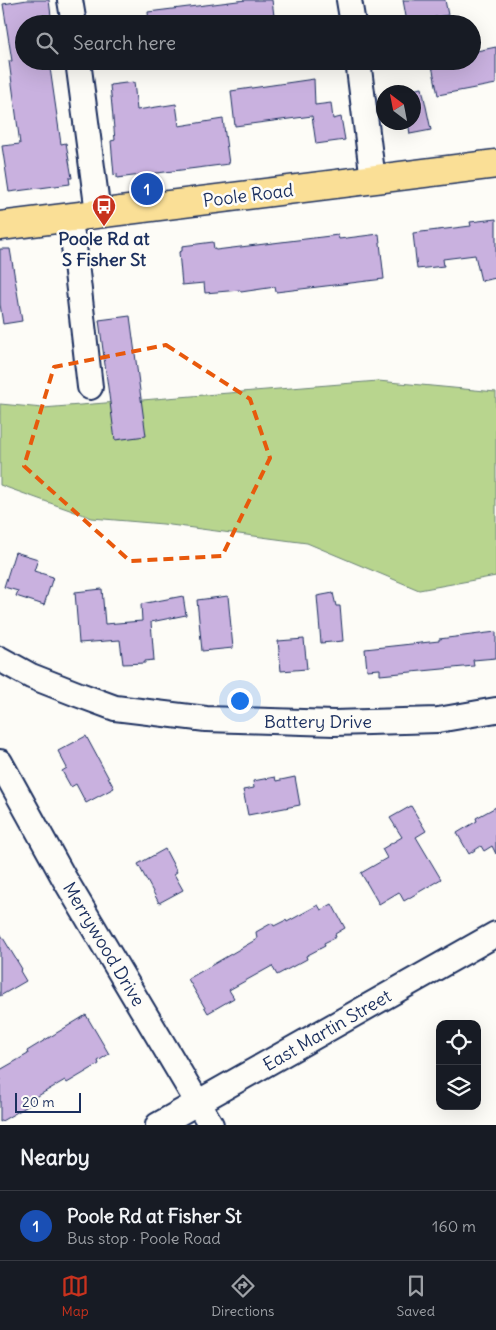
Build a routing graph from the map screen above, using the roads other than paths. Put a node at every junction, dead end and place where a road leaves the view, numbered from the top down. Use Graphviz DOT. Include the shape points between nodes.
graph roads {
  1 [pos="70,0"];
  2 [pos="350,0"];
  3 [pos="72,15"];
  4 [pos="352,15"];
  5 [pos="79,70"];
  6 [pos="359,70"];
  7 [pos="496,164"];
  8 [pos="374,180"];
  9 [pos="98,213"];
  10 [pos="69,217"];
  11 [pos="0,226"];
  12 [pos="90,387"];
  13 [pos="0,659"];
  14 [pos="496,710"];
  15 [pos="0,762"];
  16 [pos="496,934"];
  17 [pos="198,1103"];
  18 [pos="158,1125"];
  19 [pos="211,1125"];
  1 -- 3 [label="street"];
  2 -- 4 [label="street"];
  5 -- 9 [label="street"];
  6 -- 8 [label="street"];
  7 -- 8 [label="main road, Poole Road"];
  8 -- 9 [label="main road, Poole Road"];
  9 -- 10 [label="main road, Poole Road"];
  10 -- 11 [label="main road, Poole Road"];
  10 -- 12 [label="street"];
  13 -- 14 [label="street, Battery Drive" via="31,676 116,708 206,720 438,720"];
  15 -- 17 [label="street, Merrywood Drive" via="64,878"];
  16 -- 17 [label="street, East Martin Street"];
  17 -- 18 [label="street, East Martin Street"];
  17 -- 19 [label="street, Merrywood Drive"];
}
